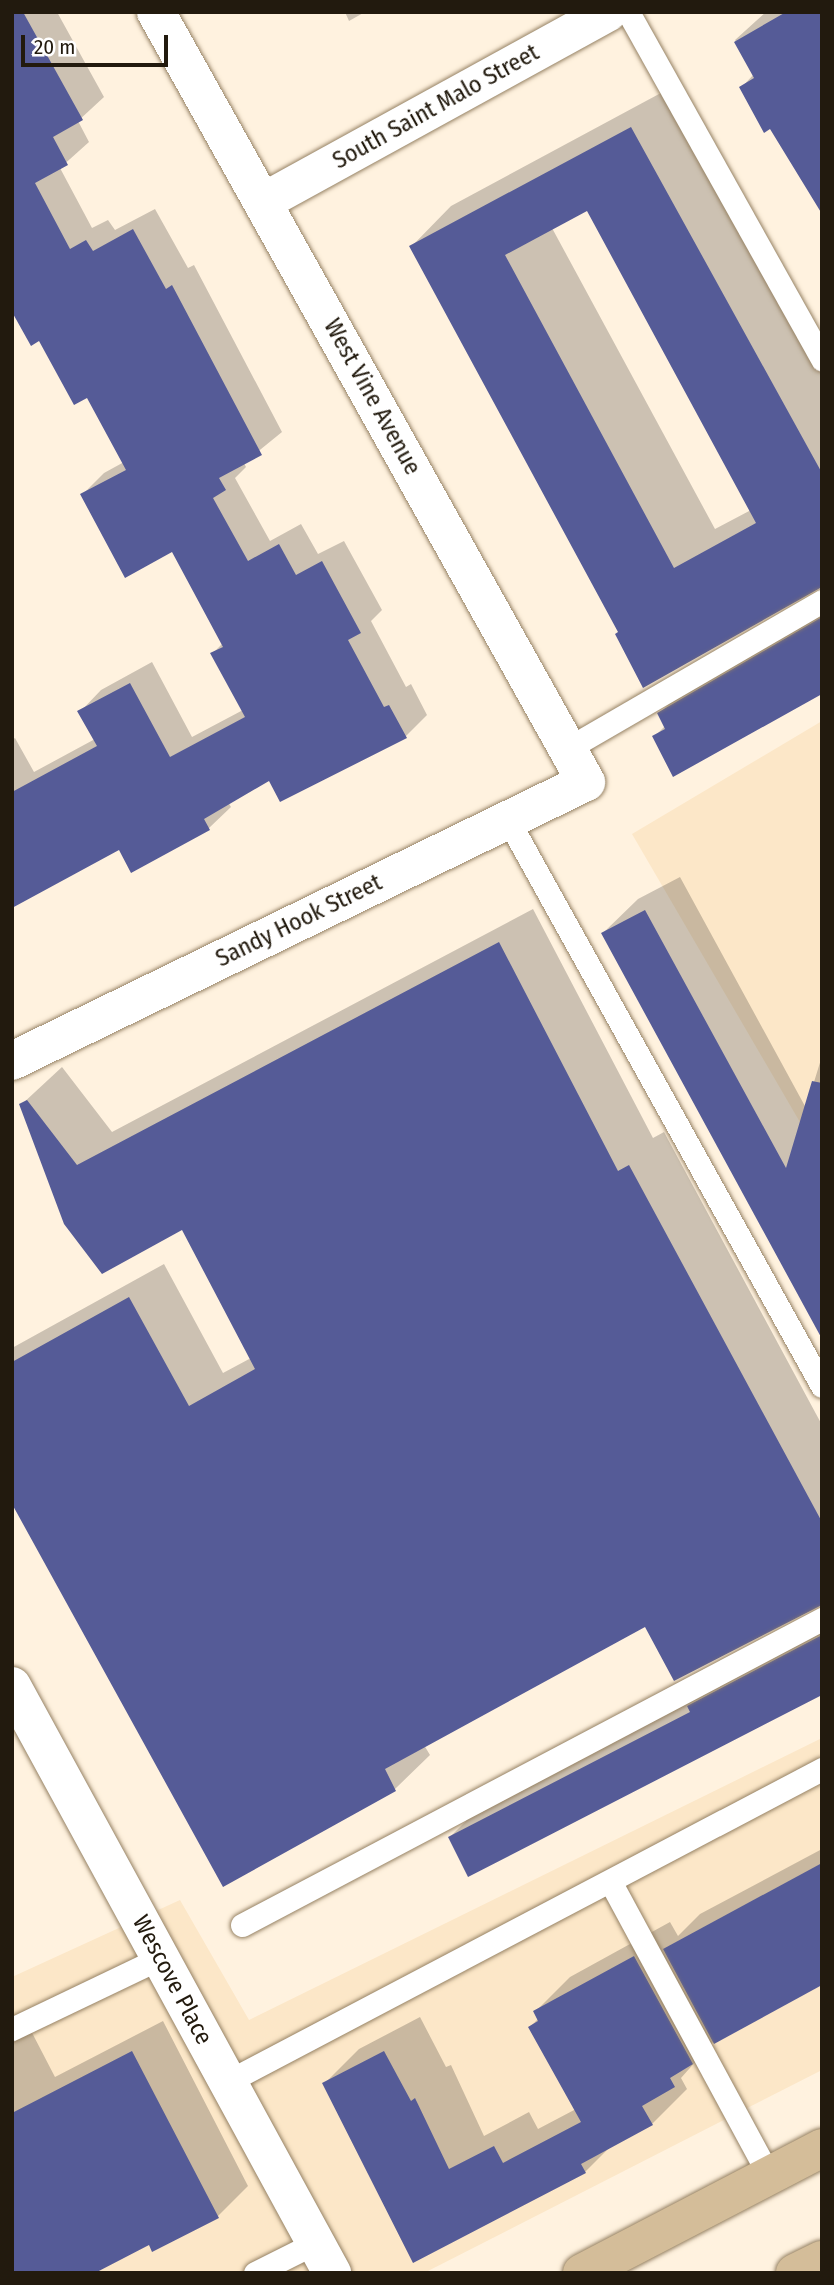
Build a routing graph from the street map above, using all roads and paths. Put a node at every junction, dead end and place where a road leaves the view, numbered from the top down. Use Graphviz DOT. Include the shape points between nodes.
graph roads {
  1 [pos="156,12"];
  2 [pos="608,12"];
  3 [pos="628,12"];
  4 [pos="264,202"];
  5 [pos="822,359"];
  6 [pos="822,601"];
  7 [pos="567,748"];
  8 [pos="586,782"];
  9 [pos="508,820"];
  10 [pos="12,1061"];
  11 [pos="822,1386"];
  12 [pos="822,1619"];
  13 [pos="12,1686"];
  14 [pos="822,1769"];
  15 [pos="611,1883"];
  16 [pos="242,1925"];
  17 [pos="160,1958"];
  18 [pos="12,2029"];
  19 [pos="227,2082"];
  20 [pos="822,2148"];
  21 [pos="769,2175"];
  22 [pos="323,2258"];
  23 [pos="822,2260"];
  24 [pos="255,2273"];
  25 [pos="582,2273"];
  26 [pos="795,2273"];
  1 -- 4 [label="street, West Vine Avenue"];
  2 -- 4 [label="street, South Saint Malo Street"];
  3 -- 5 [label="lane"];
  4 -- 7 [label="street, West Vine Avenue"];
  6 -- 7 [label="lane"];
  7 -- 8 [label="street, West Vine Avenue"];
  8 -- 9 [label="street, Sandy Hook Street"];
  9 -- 10 [label="street, Sandy Hook Street"];
  9 -- 11 [label="lane"];
  12 -- 16 [label="lane"];
  13 -- 17 [label="street, Wescove Place"];
  14 -- 15 [label="lane"];
  15 -- 19 [label="lane"];
  15 -- 21 [label="lane"];
  17 -- 18 [label="lane"];
  17 -- 19 [label="street, Wescove Place"];
  19 -- 22 [label="street, Wescove Place"];
  20 -- 21 [label="main road"];
  21 -- 25 [label="main road"];
  22 -- 24 [label="lane"];
  23 -- 26 [label="main road"];
}
